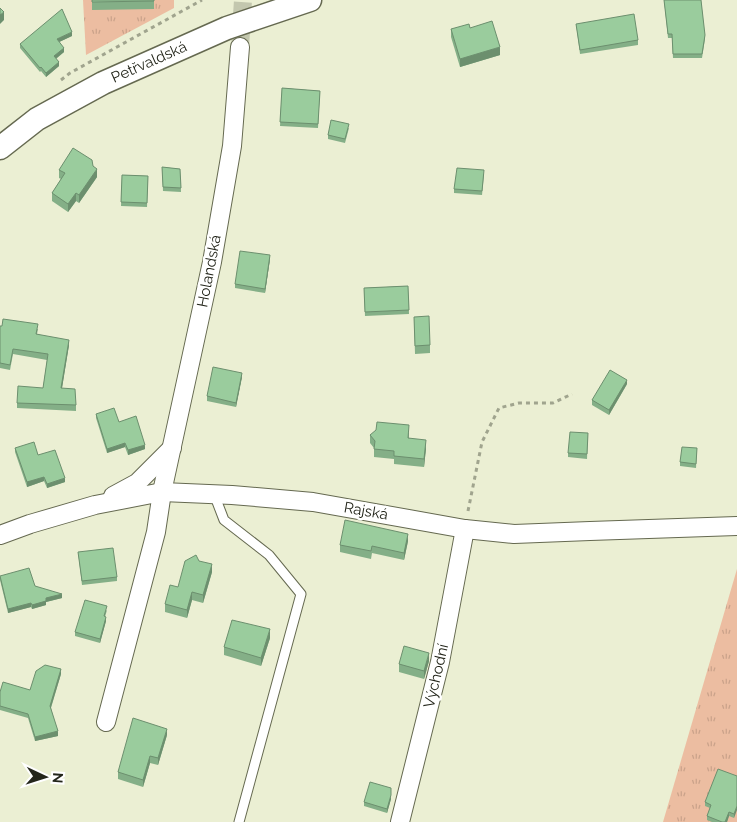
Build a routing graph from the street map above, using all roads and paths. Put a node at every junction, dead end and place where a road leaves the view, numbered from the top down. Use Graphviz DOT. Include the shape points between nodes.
graph roads {
  1 [pos="310,0"];
  2 [pos="240,47"];
  3 [pos="0,148"];
  4 [pos="572,394"];
  5 [pos="172,448"];
  6 [pos="162,492"];
  7 [pos="214,494"];
  8 [pos="95,505"];
  9 [pos="737,526"];
  10 [pos="465,529"];
  11 [pos="0,535"];
  12 [pos="106,722"];
  13 [pos="239,822"];
  14 [pos="400,822"];
  1 -- 3 [label="street, Petřvaldská" via="227,28 103,83 37,119"];
  2 -- 5 [label="street, Holandská" via="232,146 212,262"];
  4 -- 10 [label="path" via="553,404 519,403 499,408 482,442"];
  5 -- 6 [label="street, Holandská"];
  5 -- 8 [label="street" via="137,483"];
  6 -- 7 [label="street, Rajská"];
  6 -- 8 [label="street, Rajská"];
  6 -- 12 [label="street, Holandská" via="156,532"];
  7 -- 10 [label="street, Rajská" via="313,502"];
  7 -- 13 [label="lane" via="224,520 269,555 301,594"];
  8 -- 11 [label="street, Rajská"];
  9 -- 10 [label="street, Rajská" via="514,534"];
  10 -- 14 [label="street, Východní" via="440,662"];
}
